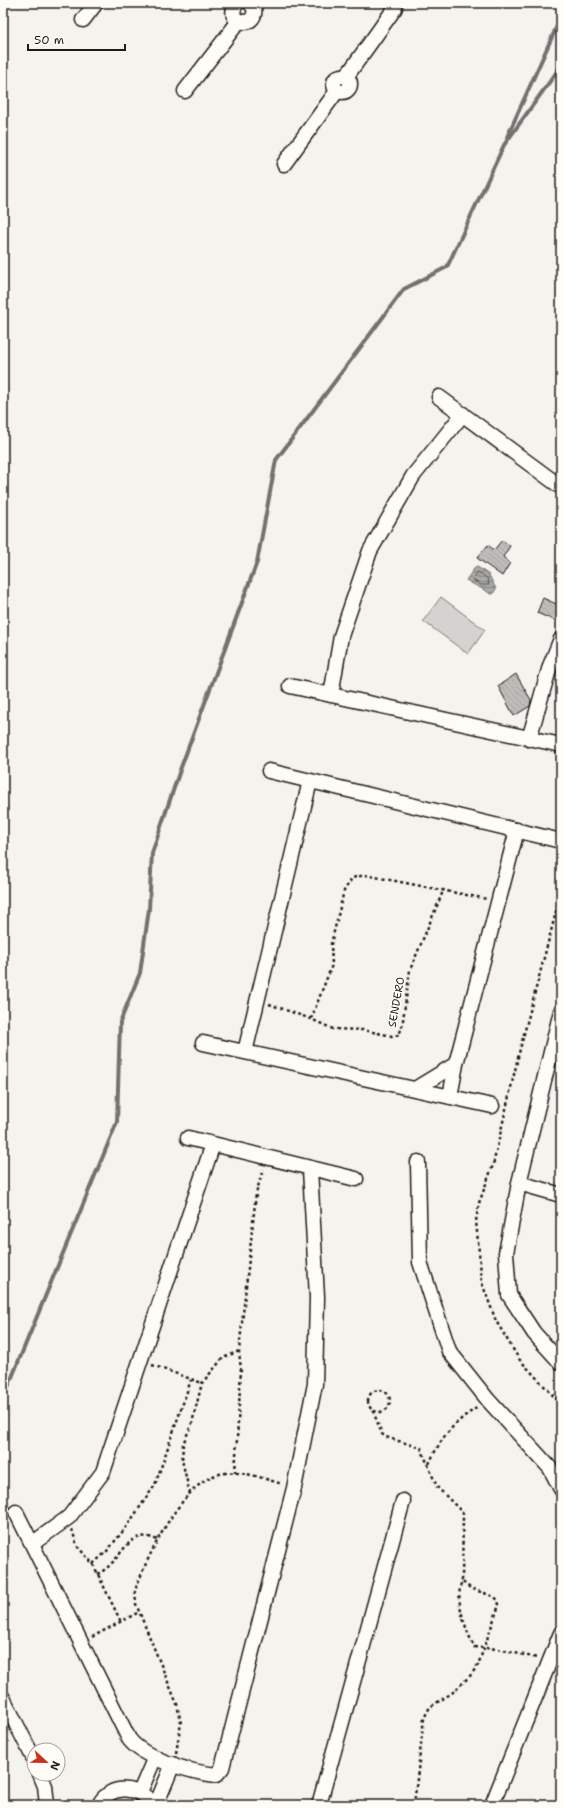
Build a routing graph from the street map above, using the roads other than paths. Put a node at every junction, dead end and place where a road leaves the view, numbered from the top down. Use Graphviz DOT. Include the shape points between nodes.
graph roads {
  1 [pos="96,3"];
  2 [pos="237,3"];
  3 [pos="251,3"];
  4 [pos="397,5"];
  5 [pos="83,20"];
  6 [pos="239,21"];
  7 [pos="185,91"];
  8 [pos="284,164"];
  9 [pos="439,397"];
  10 [pos="463,414"];
  11 [pos="561,487"];
  12 [pos="561,639"];
  13 [pos="290,686"];
  14 [pos="331,695"];
  15 [pos="529,739"];
  16 [pos="561,745"];
  17 [pos="270,771"];
  18 [pos="310,781"];
  19 [pos="517,830"];
  20 [pos="561,841"];
  21 [pos="561,1011"];
  22 [pos="203,1043"];
  23 [pos="245,1052"];
  24 [pos="456,1064"];
  25 [pos="415,1089"];
  26 [pos="450,1097"];
  27 [pos="492,1106"];
  28 [pos="188,1138"];
  29 [pos="213,1144"];
  30 [pos="418,1162"];
  31 [pos="310,1169"];
  32 [pos="356,1179"];
  33 [pos="519,1183"];
  34 [pos="561,1194"];
  35 [pos="561,1363"];
  36 [pos="561,1489"];
  37 [pos="403,1501"];
  38 [pos="16,1512"];
  39 [pos="32,1544"];
  40 [pos="561,1633"];
  41 [pos="3,1698"];
  42 [pos="26,1743"];
  43 [pos="155,1757"];
  44 [pos="173,1764"];
  45 [pos="43,1782"];
  46 [pos="140,1792"];
  47 [pos="47,1805"];
  48 [pos="99,1805"];
  49 [pos="155,1805"];
  50 [pos="320,1805"];
  51 [pos="492,1805"];
  1 -- 5 [label="street"];
  2 -- 6 [label="street" via="234,16"];
  3 -- 6 [label="street" via="255,12 251,20"];
  4 -- 8 [label="street" via="346,77 350,83 347,90 337,91"];
  6 -- 7 [label="street"];
  9 -- 10 [label="street"];
  10 -- 11 [label="street"];
  10 -- 14 [label="street" via="413,476 370,551 341,636"];
  12 -- 15 [label="street" via="550,666"];
  13 -- 14 [label="street"];
  14 -- 15 [label="street"];
  15 -- 16 [label="street"];
  17 -- 18 [label="street"];
  18 -- 19 [label="street"];
  18 -- 23 [label="street"];
  19 -- 20 [label="street"];
  19 -- 24 [label="street"];
  21 -- 33 [label="street"];
  22 -- 23 [label="street"];
  23 -- 25 [label="street"];
  24 -- 25 [label="street"];
  24 -- 26 [label="street"];
  25 -- 26 [label="street"];
  26 -- 27 [label="street"];
  28 -- 29 [label="street"];
  29 -- 31 [label="street"];
  29 -- 39 [label="street" via="103,1472 69,1517"];
  30 -- 36 [label="street" via="420,1262 449,1351 488,1400 550,1468"];
  31 -- 32 [label="street"];
  31 -- 44 [label="street" via="317,1297 315,1384 294,1488 222,1768 216,1775 204,1774"];
  33 -- 34 [label="street"];
  33 -- 35 [label="street" via="506,1253 509,1295 534,1333"];
  37 -- 50 [label="street"];
  38 -- 39 [label="street"];
  39 -- 43 [label="street" via="129,1739 142,1752"];
  40 -- 51 [label="street"];
  41 -- 42 [label="street"];
  43 -- 44 [label="street"];
  43 -- 46 [label="street"];
  44 -- 49 [label="street"];
  45 -- 47 [label="street"];
  46 -- 48 [label="street" via="130,1789 119,1790 109,1794"];
  46 -- 49 [label="street"];
}
